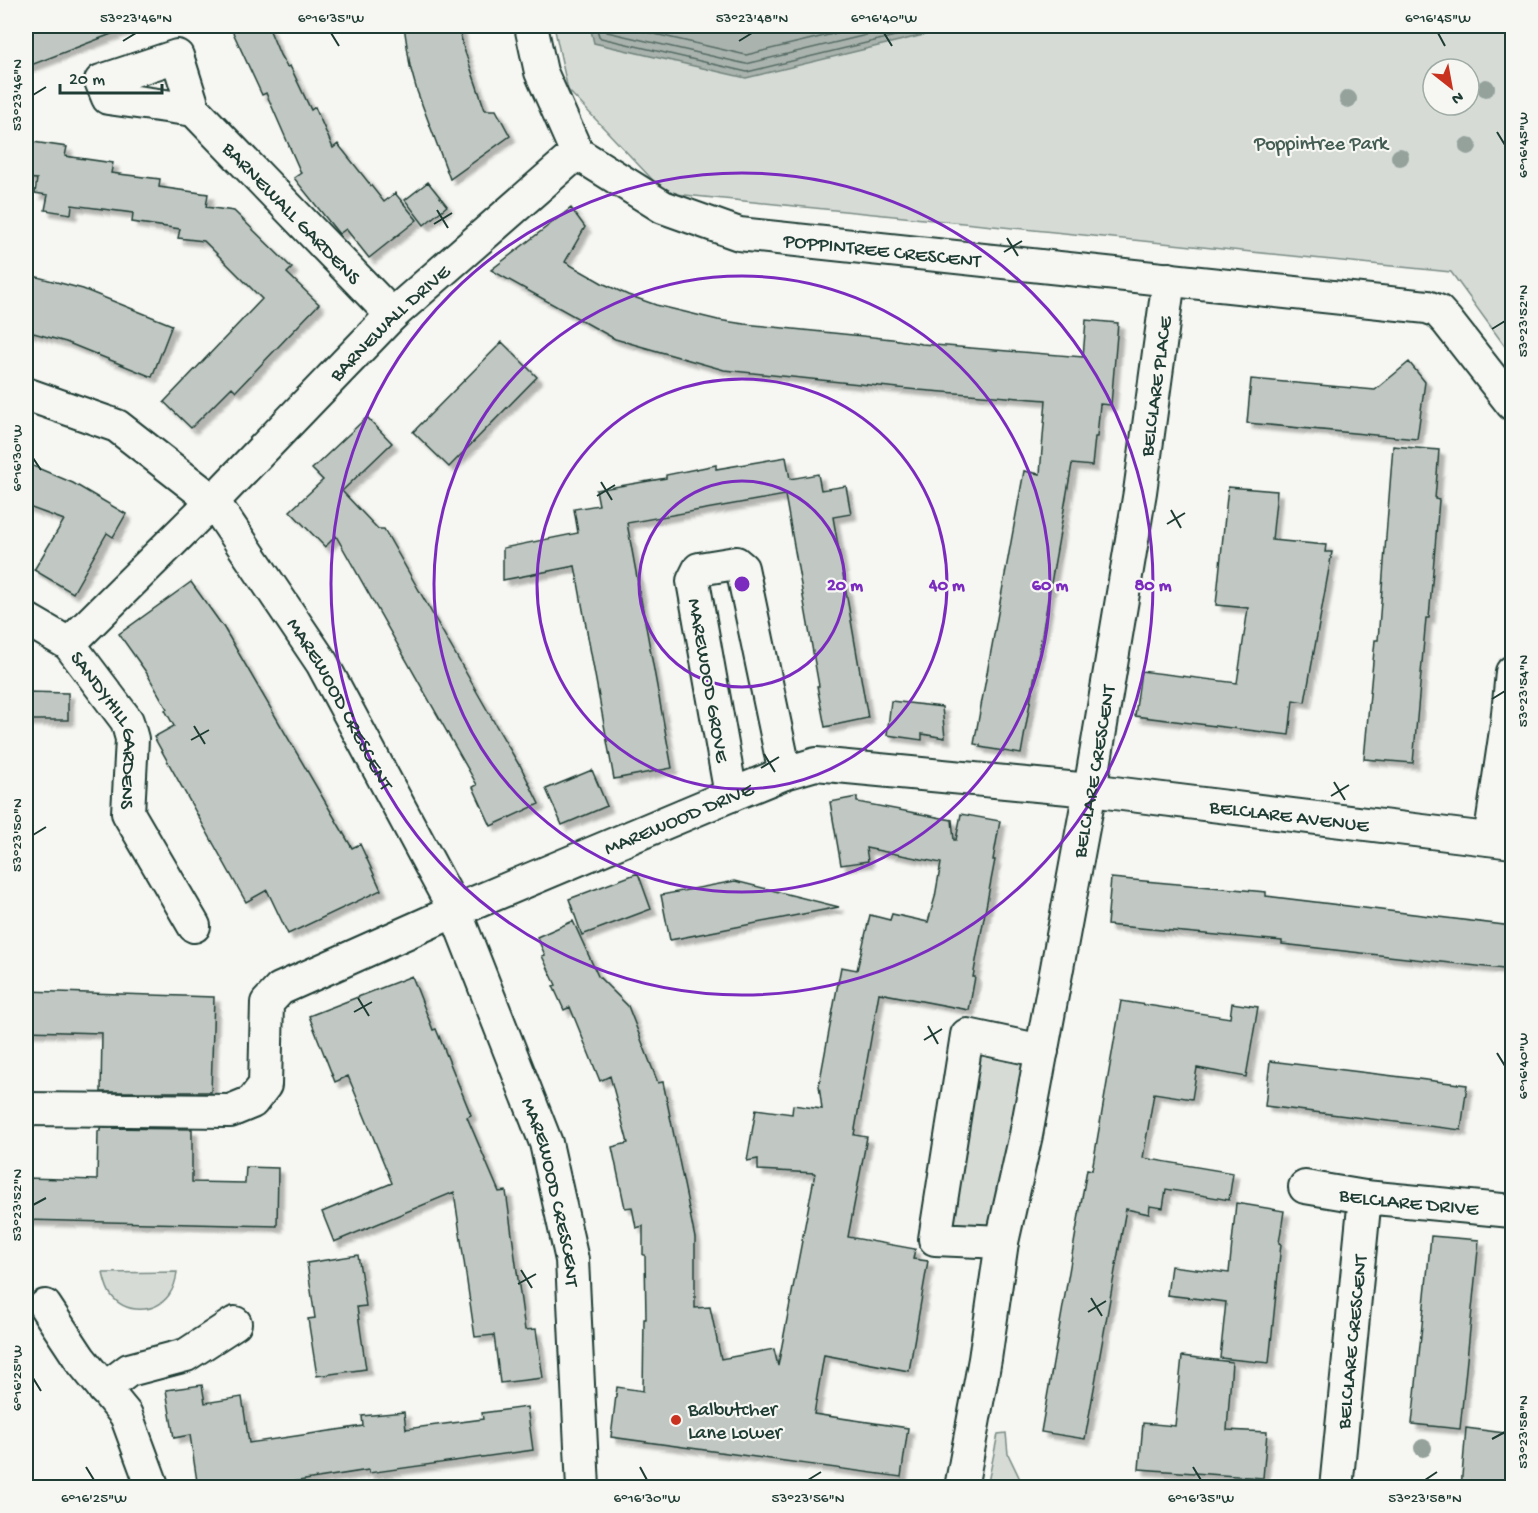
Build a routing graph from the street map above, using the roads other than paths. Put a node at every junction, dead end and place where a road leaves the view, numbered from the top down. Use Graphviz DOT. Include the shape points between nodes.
graph roads {
  1 [pos="531,26"];
  2 [pos="194,110"];
  3 [pos="577,153"];
  4 [pos="1169,279"];
  5 [pos="392,315"];
  6 [pos="26,394"];
  7 [pos="1512,404"];
  8 [pos="1140,492"];
  9 [pos="213,501"];
  10 [pos="26,619"];
  11 [pos="69,644"];
  12 [pos="1512,672"];
  13 [pos="785,772"];
  14 [pos="1090,790"];
  15 [pos="730,795"];
  16 [pos="1501,841"];
  17 [pos="455,911"];
  18 [pos="194,926"];
  19 [pos="1042,1051"];
  20 [pos="26,1109"];
  21 [pos="1305,1188"];
  22 [pos="1365,1197"];
  23 [pos="1512,1211"];
  24 [pos="1002,1242"];
  25 [pos="45,1306"];
  26 [pos="235,1323"];
  27 [pos="105,1389"];
  28 [pos="153,1488"];
  29 [pos="582,1488"];
  30 [pos="961,1488"];
  31 [pos="1336,1488"];
  1 -- 3 [label="street" via="541,72"];
  2 -- 5 [label="street, BARNEWALL GARDENS"];
  3 -- 4 [label="street, POPPINTREE CRESCENT" via="663,207 739,234"];
  3 -- 5 [label="street, BARNEWALL DRIVE"];
  4 -- 7 [label="street, POPPINTREE CRESCENT" via="1438,311"];
  4 -- 8 [label="street, BELCLARE PLACE"];
  5 -- 9 [label="street, BARNEWALL DRIVE"];
  6 -- 9 [label="street, MAREWOOD CRESCENT" via="117,426"];
  8 -- 14 [label="street, BELCLARE CRESCENT"];
  9 -- 11 [label="street"];
  9 -- 17 [label="street, MAREWOOD CRESCENT" via="322,663"];
  10 -- 11 [label="street, SANDYHILL GARDENS"];
  11 -- 18 [label="street, SANDYHILL GARDENS" via="127,722 132,739 128,813"];
  12 -- 16 [label="street, BELCLARE AVENUE"];
  13 -- 14 [label="street, MAREWOOD DRIVE" via="816,764"];
  13 -- 15 [label="street, MAREWOOD DRIVE"];
  13 -- 15 [label="street, MAREWOOD GROVE" via="742,568 736,563 699,569 693,580"];
  14 -- 16 [label="street, BELCLARE AVENUE"];
  14 -- 19 [label="street, BELCLARE CRESCENT"];
  15 -- 17 [label="street, MAREWOOD DRIVE"];
  17 -- 20 [label="street" via="280,988 267,1003 265,1085 252,1102 230,1111"];
  17 -- 29 [label="street, MAREWOOD CRESCENT" via="546,1143 572,1260"];
  19 -- 24 [label="street, BELCLARE CRESCENT"];
  19 -- 24 [label="street" via="967,1035 935,1239"];
  21 -- 22 [label="street, BELCLARE DRIVE"];
  22 -- 23 [label="street, BELCLARE DRIVE"];
  22 -- 31 [label="street, BELCLARE CRESCENT"];
  24 -- 30 [label="street, BELCLARE CRESCENT"];
  25 -- 27 [label="street"];
  26 -- 27 [label="street" via="186,1355 129,1370"];
  27 -- 28 [label="street" via="126,1415"];
}
